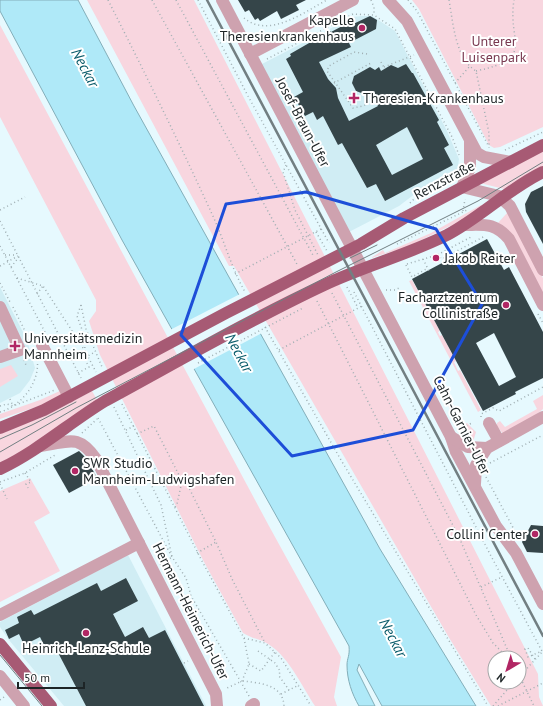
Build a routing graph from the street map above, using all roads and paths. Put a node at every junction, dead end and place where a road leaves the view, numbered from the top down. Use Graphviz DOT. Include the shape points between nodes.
graph roads {
  1 [pos="108,0"];
  2 [pos="152,0"];
  3 [pos="176,0"];
  4 [pos="198,0"];
  5 [pos="222,0"];
  6 [pos="327,0"];
  7 [pos="353,0"];
  8 [pos="371,0"];
  9 [pos="388,0"];
  10 [pos="408,0"];
  11 [pos="449,0"];
  12 [pos="514,0"];
  13 [pos="374,15"];
  14 [pos="242,16"];
  15 [pos="250,54"];
  16 [pos="367,54"];
  17 [pos="268,59"];
  18 [pos="404,60"];
  19 [pos="382,62"];
  20 [pos="371,63"];
  21 [pos="469,67"];
  22 [pos="476,71"];
  23 [pos="334,83"];
  24 [pos="454,83"];
  25 [pos="371,102"];
  26 [pos="470,141"];
  27 [pos="543,145"];
  28 [pos="488,146"];
  29 [pos="490,159"];
  30 [pos="461,160"];
  31 [pos="510,162"];
  32 [pos="286,165"];
  33 [pos="543,172"];
  34 [pos="456,176"];
  35 [pos="462,187"];
  36 [pos="417,196"];
  37 [pos="25,197"];
  38 [pos="501,198"];
  39 [pos="460,201"];
  40 [pos="0,210"];
  41 [pos="0,221"];
  42 [pos="464,225"];
  43 [pos="321,229"];
  44 [pos="316,232"];
  45 [pos="491,237"];
  46 [pos="304,238"];
  47 [pos="329,243"];
  48 [pos="0,246"];
  49 [pos="288,246"];
  50 [pos="392,246"];
  51 [pos="327,251"];
  52 [pos="5,255"];
  53 [pos="437,255"];
  54 [pos="18,256"];
  55 [pos="318,256"];
  56 [pos="357,258"];
  57 [pos="315,259"];
  58 [pos="423,259"];
  59 [pos="8,262"];
  60 [pos="406,265"];
  61 [pos="0,266"];
  62 [pos="11,267"];
  63 [pos="299,267"];
  64 [pos="428,268"];
  65 [pos="543,270"];
  66 [pos="429,271"];
  67 [pos="235,274"];
  68 [pos="0,283"];
  69 [pos="346,285"];
  70 [pos="44,286"];
  71 [pos="330,287"];
  72 [pos="401,287"];
  73 [pos="385,290"];
  74 [pos="354,292"];
  75 [pos="37,294"];
  76 [pos="247,295"];
  77 [pos="314,295"];
  78 [pos="318,300"];
  79 [pos="311,303"];
  80 [pos="543,305"];
  81 [pos="362,306"];
  82 [pos="0,307"];
  83 [pos="304,307"];
  84 [pos="358,308"];
  85 [pos="344,315"];
  86 [pos="263,323"];
  87 [pos="329,323"];
  88 [pos="39,345"];
  89 [pos="278,350"];
  90 [pos="85,351"];
  91 [pos="95,352"];
  92 [pos="78,354"];
  93 [pos="0,357"];
  94 [pos="71,359"];
  95 [pos="194,365"];
  96 [pos="105,372"];
  97 [pos="78,373"];
  98 [pos="81,379"];
  99 [pos="543,387"];
  100 [pos="66,392"];
  101 [pos="10,399"];
  102 [pos="119,399"];
  103 [pos="126,401"];
  104 [pos="108,405"];
  105 [pos="0,406"];
  106 [pos="13,406"];
  107 [pos="0,412"];
  108 [pos="104,414"];
  109 [pos="543,417"];
  110 [pos="98,418"];
  111 [pos="485,422"];
  112 [pos="134,426"];
  113 [pos="0,428"];
  114 [pos="126,430"];
  115 [pos="137,434"];
  116 [pos="543,435"];
  117 [pos="452,437"];
  118 [pos="76,441"];
  119 [pos="500,441"];
  120 [pos="40,446"];
  121 [pos="487,448"];
  122 [pos="59,453"];
  123 [pos="488,464"];
  124 [pos="0,469"];
  125 [pos="25,473"];
  126 [pos="485,474"];
  127 [pos="182,481"];
  128 [pos="0,483"];
  129 [pos="475,484"];
  130 [pos="28,488"];
  131 [pos="7,499"];
  132 [pos="175,507"];
  133 [pos="520,541"];
  134 [pos="216,542"];
  135 [pos="139,543"];
  136 [pos="197,553"];
  137 [pos="172,557"];
  138 [pos="152,570"];
  139 [pos="502,577"];
  140 [pos="481,587"];
  141 [pos="543,604"];
  142 [pos="0,615"];
  143 [pos="244,638"];
  144 [pos="265,643"];
  145 [pos="0,644"];
  146 [pos="499,650"];
  147 [pos="507,650"];
  148 [pos="258,651"];
  149 [pos="275,652"];
  150 [pos="543,652"];
  151 [pos="271,659"];
  152 [pos="535,659"];
  153 [pos="249,664"];
  154 [pos="527,668"];
  155 [pos="0,676"];
  156 [pos="242,681"];
  157 [pos="543,683"];
  158 [pos="299,685"];
  159 [pos="289,690"];
  160 [pos="507,690"];
  161 [pos="525,691"];
  162 [pos="216,694"];
  163 [pos="281,694"];
  164 [pos="252,705"];
  165 [pos="24,706"];
  166 [pos="51,706"];
  167 [pos="217,706"];
  168 [pos="284,706"];
  169 [pos="311,706"];
  170 [pos="488,706"];
  171 [pos="493,706"];
  172 [pos="498,706"];
  173 [pos="534,706"];
  1 -- 67 [label="path" via="213,216"];
  2 -- 49 [label="path"];
  3 -- 46 [label="path"];
  4 -- 32 [label="path"];
  5 -- 15 [label="street, Josef-Braun-Ufer"];
  6 -- 14 [label="path" via="272,26 260,26"];
  7 -- 15 [label="street"];
  8 -- 13 [label="path"];
  9 -- 26 [label="street" via="407,21"];
  10 -- 24 [label="path" via="417,11"];
  11 -- 21 [label="path" via="460,50"];
  12 -- 22 [label="path" via="516,44 511,58 503,64"];
  13 -- 17 [label="path" via="353,14"];
  13 -- 30 [label="path" via="395,29 452,136"];
  15 -- 56 [label="street, Josef-Braun-Ufer"];
  16 -- 23 [label="path" via="354,52 329,66 327,71"];
  18 -- 19 [label="path" via="384,68"];
  20 -- 23 [label="path"];
  21 -- 22 [label="path"];
  21 -- 24 [label="path"];
  22 -- 28 [label="path" via="489,133"];
  23 -- 25 [label="path" via="353,108"];
  24 -- 28 [label="path"];
  26 -- 29 [label="street" via="477,153"];
  26 -- 35 [label="street" via="470,168"];
  27 -- 31 [label="main road, Renzstraße"];
  28 -- 29 [label="path"];
  29 -- 31 [label="street"];
  31 -- 35 [label="main road, Renzstraße"];
  32 -- 43 [label="path"];
  32 -- 55 [label="path" via="283,172 294,210"];
  33 -- 38 [label="main road"];
  34 -- 36 [label="path"];
  35 -- 38 [label="street"];
  35 -- 100 [label="main road, Renzstraße" via="361,244 226,312 94,384"];
  37 -- 40 [label="path"];
  38 -- 42 [label="main road"];
  38 -- 65 [label="street" via="510,206"];
  39 -- 50 [label="path" via="466,200 462,212"];
  41 -- 54 [label="path"];
  42 -- 80 [label="street" via="488,225 508,238"];
  42 -- 104 [label="main road" via="433,242 368,265 323,285 242,327"];
  43 -- 44 [label="path"];
  43 -- 47 [label="path"];
  44 -- 46 [label="path"];
  44 -- 51 [label="path"];
  45 -- 53 [label="path" via="486,236 442,259"];
  46 -- 49 [label="path"];
  46 -- 57 [label="path"];
  48 -- 52 [label="path"];
  49 -- 63 [label="path"];
  49 -- 67 [label="path"];
  52 -- 54 [label="path"];
  52 -- 59 [label="path"];
  54 -- 59 [label="path"];
  54 -- 62 [label="path"];
  54 -- 75 [label="path"];
  56 -- 117 [label="street, Cahn-Garnier-Ufer"];
  58 -- 64 [label="path"];
  59 -- 61 [label="path"];
  59 -- 62 [label="path"];
  60 -- 64 [label="path" via="412,277"];
  62 -- 88 [label="path"];
  64 -- 66 [label="path"];
  67 -- 76 [label="path"];
  68 -- 88 [label="path"];
  69 -- 84 [label="path"];
  70 -- 75 [label="path"];
  71 -- 85 [label="path"];
  72 -- 73 [label="path"];
  74 -- 81 [label="path"];
  75 -- 94 [label="path"];
  77 -- 87 [label="path"];
  78 -- 79 [label="path"];
  81 -- 84 [label="path"];
  81 -- 139 [label="path"];
  82 -- 93 [label="street" via="20,350"];
  83 -- 95 [label="path"];
  84 -- 85 [label="path"];
  85 -- 87 [label="path"];
  85 -- 140 [label="path" via="459,537"];
  86 -- 89 [label="path"];
  87 -- 89 [label="path"];
  87 -- 146 [label="path" via="476,615 493,644"];
  88 -- 100 [label="street"];
  88 -- 106 [label="path" via="38,374 33,385"];
  89 -- 170 [label="path"];
  90 -- 91 [label="path" via="84,334 77,316 82,305 86,329"];
  91 -- 96 [label="path"];
  91 -- 97 [label="path" via="84,358 89,368"];
  92 -- 94 [label="path"];
  94 -- 97 [label="path"];
  97 -- 98 [label="path"];
  99 -- 111 [label="path" via="499,411 493,408 480,414"];
  100 -- 106 [label="path"];
  100 -- 113 [label="main road, Renzstraße" via="33,416"];
  101 -- 106 [label="path"];
  102 -- 112 [label="path"];
  103 -- 104 [label="path"];
  104 -- 120 [label="main road" via="78,418"];
  105 -- 106 [label="path"];
  106 -- 107 [label="path"];
  108 -- 110 [label="path"];
  109 -- 119 [label="street"];
  110 -- 118 [label="path"];
  110 -- 137 [label="path"];
  111 -- 119 [label="street"];
  112 -- 114 [label="path"];
  112 -- 115 [label="path"];
  115 -- 127 [label="path" via="154,426"];
  115 -- 132 [label="path"];
  116 -- 123 [label="path"];
  117 -- 121 [label="street" via="468,447"];
  117 -- 129 [label="street, Cahn-Garnier-Ufer" via="456,452"];
  118 -- 120 [label="street"];
  118 -- 135 [label="street, Hermann-Heimerich-Ufer" via="90,451"];
  119 -- 121 [label="street"];
  120 -- 124 [label="main road"];
  121 -- 129 [label="street" via="476,465"];
  122 -- 125 [label="path"];
  125 -- 128 [label="path"];
  125 -- 130 [label="path" via="31,482 26,484"];
  126 -- 133 [label="path"];
  127 -- 132 [label="path"];
  127 -- 134 [label="path" via="187,484"];
  128 -- 131 [label="path"];
  129 -- 141 [label="street, Cahn-Garnier-Ufer" via="496,526 516,553"];
  132 -- 136 [label="path"];
  134 -- 136 [label="path"];
  134 -- 144 [label="path"];
  135 -- 138 [label="street, Hermann-Heimerich-Ufer"];
  135 -- 142 [label="street, Hermann-Heimerich-Ufer"];
  136 -- 143 [label="path"];
  137 -- 138 [label="path"];
  137 -- 156 [label="path" via="186,578 191,596"];
  138 -- 162 [label="street, Hermann-Heimerich-Ufer"];
  139 -- 140 [label="path"];
  139 -- 150 [label="path"];
  140 -- 147 [label="path"];
  143 -- 144 [label="path"];
  143 -- 153 [label="path"];
  144 -- 149 [label="path"];
  145 -- 166 [label="main road"];
  148 -- 151 [label="path"];
  149 -- 151 [label="path"];
  149 -- 158 [label="path"];
  150 -- 152 [label="path"];
  150 -- 152 [label="path" via="528,657 525,649 528,648"];
  151 -- 153 [label="path" via="261,671"];
  151 -- 159 [label="path"];
  152 -- 154 [label="path"];
  153 -- 156 [label="path"];
  155 -- 165 [label="street"];
  156 -- 162 [label="path"];
  156 -- 163 [label="path" via="263,683"];
  156 -- 164 [label="path"];
  157 -- 161 [label="path"];
  158 -- 159 [label="path"];
  158 -- 169 [label="path"];
  159 -- 163 [label="path"];
  160 -- 171 [label="path"];
  161 -- 172 [label="path"];
  161 -- 173 [label="path"];
  162 -- 167 [label="street"];
  163 -- 168 [label="path"];
}
